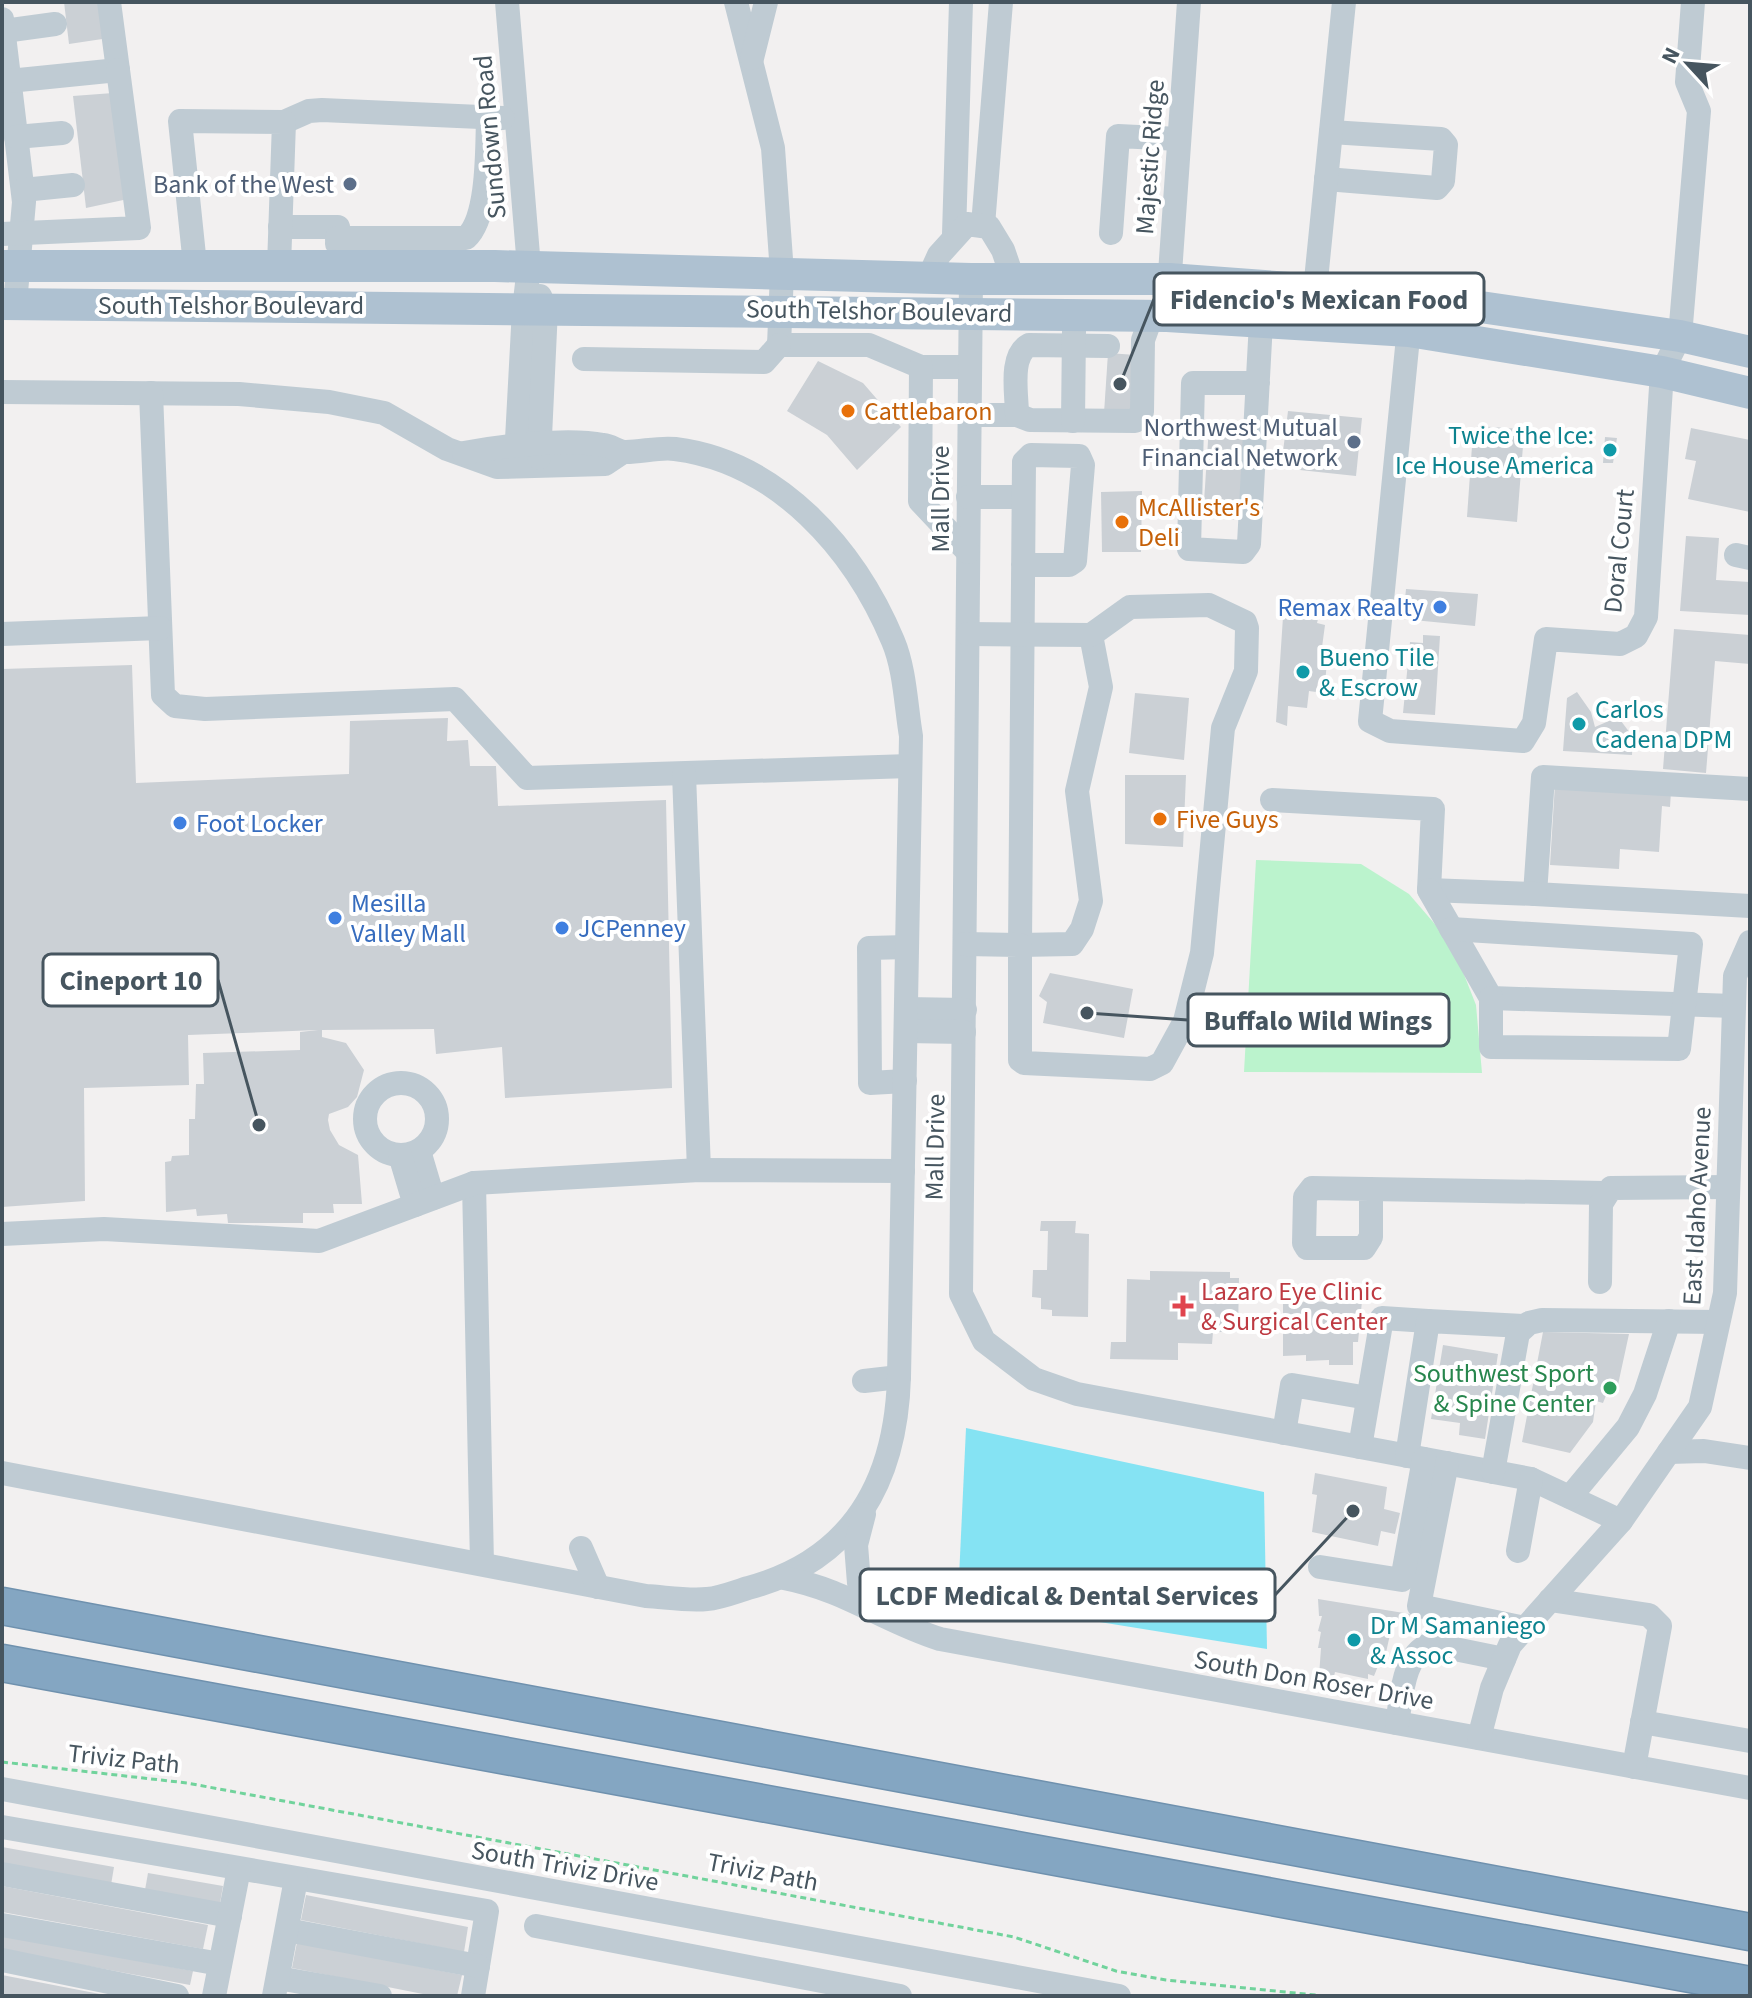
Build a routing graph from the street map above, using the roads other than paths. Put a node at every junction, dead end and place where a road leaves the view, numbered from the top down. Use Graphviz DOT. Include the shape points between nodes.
graph roads {
  1 [pos="109,2"];
  2 [pos="507,2"];
  3 [pos="736,2"];
  4 [pos="766,2"];
  5 [pos="961,2"];
  6 [pos="1001,2"];
  7 [pos="1189,2"];
  8 [pos="1344,2"];
  9 [pos="1693,2"];
  10 [pos="55,24"];
  11 [pos="3,25"];
  12 [pos="752,58"];
  13 [pos="6,67"];
  14 [pos="118,70"];
  15 [pos="488,117"];
  16 [pos="517,119"];
  17 [pos="284,122"];
  18 [pos="10,128"];
  19 [pos="1331,132"];
  20 [pos="62,133"];
  21 [pos="1179,139"];
  22 [pos="1326,179"];
  23 [pos="15,183"];
  24 [pos="73,185"];
  25 [pos="523,192"];
  26 [pos="482,196"];
  27 [pos="983,225"];
  28 [pos="280,227"];
  29 [pos="1111,233"];
  30 [pos="11,234"];
  31 [pos="954,234"];
  32 [pos="337,252"];
  33 [pos="195,265"];
  34 [pos="9,266"];
  35 [pos="279,266"];
  36 [pos="529,267"];
  37 [pos="782,273"];
  38 [pos="929,277"];
  39 [pos="971,279"];
  40 [pos="1013,279"];
  41 [pos="1169,279"];
  42 [pos="1315,290"];
  43 [pos="1412,297"];
  44 [pos="8,304"];
  45 [pos="535,309"];
  46 [pos="782,310"];
  47 [pos="970,312"];
  48 [pos="1160,316"];
  49 [pos="1261,322"];
  50 [pos="1074,329"];
  51 [pos="1409,331"];
  52 [pos="1680,336"];
  53 [pos="779,345"];
  54 [pos="1108,346"];
  55 [pos="1750,352"];
  56 [pos="584,359"];
  57 [pos="921,367"];
  58 [pos="969,367"];
  59 [pos="1662,372"];
  60 [pos="1258,383"];
  61 [pos="2,392"];
  62 [pos="531,392"];
  63 [pos="151,393"];
  64 [pos="1750,393"];
  65 [pos="969,415"];
  66 [pos="1017,415"];
  67 [pos="1073,421"];
  68 [pos="585,445"];
  69 [pos="623,452"];
  70 [pos="464,453"];
  71 [pos="528,456"];
  72 [pos="968,497"];
  73 [pos="1023,497"];
  74 [pos="968,552"];
  75 [pos="1023,565"];
  76 [pos="160,628"];
  77 [pos="2,634"];
  78 [pos="968,634"];
  79 [pos="1022,634"];
  80 [pos="1091,635"];
  81 [pos="910,766"];
  82 [pos="684,774"];
  83 [pos="1750,789"];
  84 [pos="1272,800"];
  85 [pos="1429,890"];
  86 [pos="1535,894"];
  87 [pos="1750,906"];
  88 [pos="1451,929"];
  89 [pos="1750,942"];
  90 [pos="965,944"];
  91 [pos="1020,945"];
  92 [pos="907,947"];
  93 [pos="1491,998"];
  94 [pos="1683,1004"];
  95 [pos="1734,1006"];
  96 [pos="906,1020"];
  97 [pos="964,1021"];
  98 [pos="1741,1062"];
  99 [pos="905,1081"];
  100 [pos="410,1153"];
  101 [pos="699,1170"];
  102 [pos="903,1171"];
  103 [pos="474,1183"];
  104 [pos="1728,1187"];
  105 [pos="1371,1189"];
  106 [pos="1605,1193"];
  107 [pos="424,1201"];
  108 [pos="2,1234"];
  109 [pos="1600,1282"];
  110 [pos="1428,1321"];
  111 [pos="1669,1321"];
  112 [pos="1718,1322"];
  113 [pos="1523,1326"];
  114 [pos="899,1377"];
  115 [pos="864,1381"];
  116 [pos="1368,1398"];
  117 [pos="1284,1433"];
  118 [pos="1360,1447"];
  119 [pos="1669,1452"];
  120 [pos="1750,1458"];
  121 [pos="1426,1459"];
  122 [pos="1493,1472"];
  123 [pos="2,1473"];
  124 [pos="1531,1479"];
  125 [pos="1570,1497"];
  126 [pos="867,1504"];
  127 [pos="1621,1521"];
  128 [pos="1422,1533"];
  129 [pos="581,1548"];
  130 [pos="1518,1551"];
  131 [pos="822,1552"];
  132 [pos="482,1564"];
  133 [pos="1320,1567"];
  134 [pos="784,1578"];
  135 [pos="598,1587"];
  136 [pos="852,1589"];
  137 [pos="1550,1600"];
  138 [pos="2,1606"];
  139 [pos="1525,1628"];
  140 [pos="1504,1659"];
  141 [pos="2,1663"];
  142 [pos="1642,1722"];
  143 [pos="1397,1723"];
  144 [pos="1479,1738"];
  145 [pos="1750,1741"];
  146 [pos="1634,1767"];
  147 [pos="1750,1788"];
  148 [pos="2,1789"];
  149 [pos="127,1813"];
  150 [pos="2,1827"];
  151 [pos="121,1849"];
  152 [pos="239,1869"];
  153 [pos="2,1874"];
  154 [pos="296,1879"];
  155 [pos="601,1902"];
  156 [pos="230,1916"];
  157 [pos="2,1925"];
  158 [pos="536,1926"];
  159 [pos="756,1928"];
  160 [pos="287,1930"];
  161 [pos="1750,1932"];
  162 [pos="590,1937"];
  163 [pos="2,1960"];
  164 [pos="220,1964"];
  165 [pos="478,1966"];
  166 [pos="748,1967"];
  167 [pos="1750,1985"];
  168 [pos="276,1987"];
  169 [pos="177,1996"];
  170 [pos="214,1996"];
  171 [pos="380,1996"];
  172 [pos="473,1996"];
  173 [pos="900,1996"];
  174 [pos="1119,1996"];
  1 -- 14 [label="street"];
  2 -- 16 [label="street, Sundown Road"];
  3 -- 12 [label="street"];
  4 -- 12 [label="street"];
  5 -- 31 [label="street"];
  6 -- 27 [label="street"];
  7 -- 21 [label="street, Majestic Ridge"];
  8 -- 19 [label="street"];
  9 -- 52 [label="street" via="1687,82 1699,111"];
  10 -- 11 [label="street"];
  11 -- 13 [label="street"];
  12 -- 37 [label="street" via="773,148"];
  13 -- 14 [label="street"];
  13 -- 18 [label="street"];
  14 -- 30 [label="street" via="139,228"];
  15 -- 16 [label="street"];
  15 -- 17 [label="street" via="322,110"];
  15 -- 26 [label="street"];
  16 -- 25 [label="street, Sundown Road"];
  17 -- 28 [label="street"];
  17 -- 33 [label="street" via="180,121"];
  18 -- 20 [label="street"];
  18 -- 23 [label="street"];
  19 -- 22 [label="street"];
  19 -- 22 [label="street" via="1441,139 1446,145 1443,181 1437,188"];
  21 -- 29 [label="street" via="1118,136"];
  21 -- 41 [label="street, Majestic Ridge"];
  22 -- 42 [label="street"];
  23 -- 24 [label="street"];
  23 -- 30 [label="street"];
  25 -- 26 [label="street"];
  25 -- 36 [label="street, Sundown Road"];
  26 -- 32 [label="street" via="474,231 466,238"];
  27 -- 31 [label="street" via="967,224"];
  27 -- 40 [label="street" via="1003,250"];
  28 -- 32 [label="street" via="338,227"];
  28 -- 35 [label="street"];
  30 -- 34 [label="street"];
  31 -- 38 [label="street"];
  32 -- 35 [label="main road, South Telshor Boulevard"];
  32 -- 36 [label="main road, South Telshor Boulevard"];
  33 -- 34 [label="main road, South Telshor Boulevard"];
  33 -- 35 [label="main road, South Telshor Boulevard"];
  34 -- 44 [label="street"];
  36 -- 37 [label="main road, South Telshor Boulevard"];
  36 -- 45 [label="street, Sundown Road"];
  37 -- 38 [label="main road, South Telshor Boulevard"];
  37 -- 46 [label="street"];
  38 -- 39 [label="main road, South Telshor Boulevard"];
  39 -- 40 [label="main road, South Telshor Boulevard"];
  39 -- 47 [label="street, Mall Drive"];
  40 -- 41 [label="main road, South Telshor Boulevard"];
  41 -- 42 [label="main road, South Telshor Boulevard"];
  41 -- 48 [label="street, Majestic Ridge"];
  42 -- 43 [label="main road, South Telshor Boulevard"];
  43 -- 51 [label="street"];
  43 -- 52 [label="main road, South Telshor Boulevard"];
  44 -- 45 [label="main road, South Telshor Boulevard"];
  45 -- 46 [label="main road, South Telshor Boulevard"];
  45 -- 62 [label="street, Sundown Road"];
  46 -- 47 [label="main road, South Telshor Boulevard"];
  46 -- 53 [label="street"];
  47 -- 50 [label="main road, South Telshor Boulevard"];
  47 -- 58 [label="street, Mall Drive"];
  48 -- 49 [label="main road, South Telshor Boulevard"];
  48 -- 50 [label="main road, South Telshor Boulevard"];
  48 -- 67 [label="street, Majestic Ridge" via="1143,340 1140,417"];
  49 -- 51 [label="main road, South Telshor Boulevard"];
  49 -- 60 [label="street"];
  50 -- 54 [label="street"];
  50 -- 66 [label="street" via="1021,349"];
  50 -- 67 [label="street"];
  51 -- 59 [label="main road, South Telshor Boulevard"];
  51 -- 59 [label="street, Doral Court" via="1370,721 1390,731 1523,741 1534,723 1546,639 1620,644 1636,636 1646,617"];
  52 -- 55 [label="main road, South Telshor Boulevard"];
  52 -- 59 [label="street, Doral Court"];
  53 -- 56 [label="street" via="764,362"];
  53 -- 57 [label="street" via="869,345"];
  57 -- 58 [label="street"];
  57 -- 74 [label="street" via="920,501"];
  58 -- 65 [label="street, Mall Drive"];
  59 -- 64 [label="main road, South Telshor Boulevard"];
  60 -- 60 [label="street" via="1249,544 1243,552 1189,549 1193,383"];
  61 -- 63 [label="street"];
  62 -- 68 [label="street" via="557,427"];
  62 -- 70 [label="street" via="497,429"];
  62 -- 71 [label="street, Sundown Road"];
  63 -- 70 [label="street" via="329,402 384,413"];
  63 -- 76 [label="street"];
  65 -- 66 [label="street"];
  65 -- 72 [label="street, Mall Drive"];
  66 -- 67 [label="street"];
  68 -- 69 [label="street"];
  68 -- 71 [label="street"];
  69 -- 71 [label="street" via="605,464"];
  69 -- 81 [label="street" via="673,449 758,476 802,509 854,565 895,643 911,736"];
  70 -- 71 [label="street"];
  72 -- 73 [label="street"];
  72 -- 74 [label="street, Mall Drive"];
  73 -- 75 [label="street"];
  73 -- 75 [label="street" via="1026,458 1083,460 1075,561"];
  74 -- 78 [label="street, Mall Drive"];
  75 -- 79 [label="street"];
  76 -- 77 [label="street"];
  76 -- 82 [label="street" via="163,695 175,706 455,699 527,778"];
  78 -- 79 [label="street"];
  78 -- 90 [label="street, Mall Drive"];
  79 -- 80 [label="street"];
  79 -- 91 [label="street"];
  80 -- 91 [label="street" via="1101,687 1077,791 1091,901 1072,944"];
  80 -- 91 [label="street" via="1130,607 1209,605 1245,622 1247,628 1246,671 1223,728 1202,953 1185,1021 1162,1063 1150,1069 1020,1060"];
  81 -- 82 [label="street"];
  81 -- 92 [label="street"];
  82 -- 101 [label="street"];
  83 -- 86 [label="street" via="1543,777"];
  84 -- 85 [label="street" via="1433,809"];
  85 -- 86 [label="street"];
  85 -- 88 [label="street"];
  86 -- 87 [label="street"];
  88 -- 93 [label="street"];
  88 -- 94 [label="street" via="1691,944"];
  89 -- 95 [label="street, East Idaho Avenue" via="1735,976"];
  90 -- 91 [label="street"];
  90 -- 97 [label="street, Mall Drive"];
  92 -- 96 [label="street"];
  92 -- 99 [label="street" via="869,948 870,1083"];
  93 -- 94 [label="street"];
  93 -- 94 [label="street" via="1491,1047 1679,1049"];
  94 -- 95 [label="street"];
  95 -- 98 [label="street, East Idaho Avenue"];
  96 -- 97 [label="street"];
  96 -- 99 [label="street"];
  97 -- 117 [label="street, Mall Drive" via="961,1294 984,1341 1034,1379 1077,1394"];
  98 -- 104 [label="street, East Idaho Avenue"];
  99 -- 102 [label="street"];
  100 -- 107 [label="street"];
  101 -- 102 [label="street"];
  101 -- 103 [label="street"];
  102 -- 114 [label="street"];
  103 -- 107 [label="street"];
  103 -- 132 [label="street"];
  104 -- 106 [label="street" via="1616,1187"];
  104 -- 112 [label="street, East Idaho Avenue" via="1725,1293"];
  105 -- 106 [label="street"];
  106 -- 109 [label="street"];
  107 -- 108 [label="street" via="319,1241 104,1229"];
  110 -- 113 [label="street"];
  110 -- 116 [label="street" via="1382,1318"];
  110 -- 121 [label="street"];
  111 -- 112 [label="street"];
  111 -- 113 [label="street" via="1542,1320"];
  111 -- 125 [label="street" via="1628,1427"];
  112 -- 119 [label="street, East Idaho Avenue" via="1700,1407"];
  113 -- 122 [label="street"];
  114 -- 115 [label="street"];
  114 -- 126 [label="street" via="898,1420 887,1462"];
  116 -- 117 [label="street" via="1292,1385"];
  116 -- 118 [label="street"];
  117 -- 118 [label="street, Mall Drive"];
  118 -- 121 [label="street, Mall Drive"];
  119 -- 120 [label="street"];
  119 -- 127 [label="street, East Idaho Avenue"];
  121 -- 122 [label="street, Mall Drive"];
  121 -- 128 [label="street"];
  122 -- 124 [label="street, Mall Drive"];
  123 -- 132 [label="street"];
  124 -- 125 [label="street, Mall Drive"];
  124 -- 130 [label="street"];
  125 -- 127 [label="street, Mall Drive"];
  126 -- 131 [label="street"];
  126 -- 136 [label="street"];
  127 -- 137 [label="street, East Idaho Avenue"];
  128 -- 133 [label="street" via="1402,1580"];
  128 -- 139 [label="street" via="1419,1606"];
  129 -- 135 [label="street"];
  131 -- 134 [label="street"];
  131 -- 136 [label="street, South Don Roser Drive"];
  132 -- 135 [label="street"];
  134 -- 135 [label="street" via="707,1599"];
  134 -- 136 [label="street"];
  136 -- 143 [label="street, South Don Roser Drive" via="905,1628 940,1639"];
  137 -- 139 [label="street, East Idaho Avenue"];
  137 -- 142 [label="street" via="1649,1615 1658,1621"];
  138 -- 161 [label="highway"];
  139 -- 140 [label="street, East Idaho Avenue"];
  140 -- 143 [label="street" via="1423,1647 1409,1663"];
  140 -- 144 [label="street, East Idaho Avenue"];
  141 -- 167 [label="highway"];
  142 -- 145 [label="street"];
  142 -- 146 [label="street"];
  143 -- 144 [label="street, South Don Roser Drive"];
  144 -- 146 [label="street, South Don Roser Drive"];
  146 -- 147 [label="street, South Don Roser Drive"];
  148 -- 149 [label="street, South Triviz Drive"];
  149 -- 151 [label="street"];
  149 -- 155 [label="street, South Triviz Drive"];
  150 -- 151 [label="street"];
  151 -- 152 [label="street"];
  152 -- 154 [label="street"];
  152 -- 156 [label="street"];
  153 -- 156 [label="street"];
  154 -- 160 [label="street"];
  154 -- 165 [label="street" via="487,1911"];
  155 -- 159 [label="street, South Triviz Drive"];
  155 -- 162 [label="street"];
  156 -- 164 [label="street"];
  157 -- 164 [label="street"];
  158 -- 162 [label="street"];
  159 -- 166 [label="street"];
  159 -- 174 [label="street, South Triviz Drive"];
  160 -- 165 [label="street"];
  160 -- 168 [label="street"];
  162 -- 166 [label="street"];
  163 -- 169 [label="street"];
  164 -- 170 [label="street"];
  165 -- 172 [label="street"];
  166 -- 173 [label="street"];
  168 -- 171 [label="street"];
}
